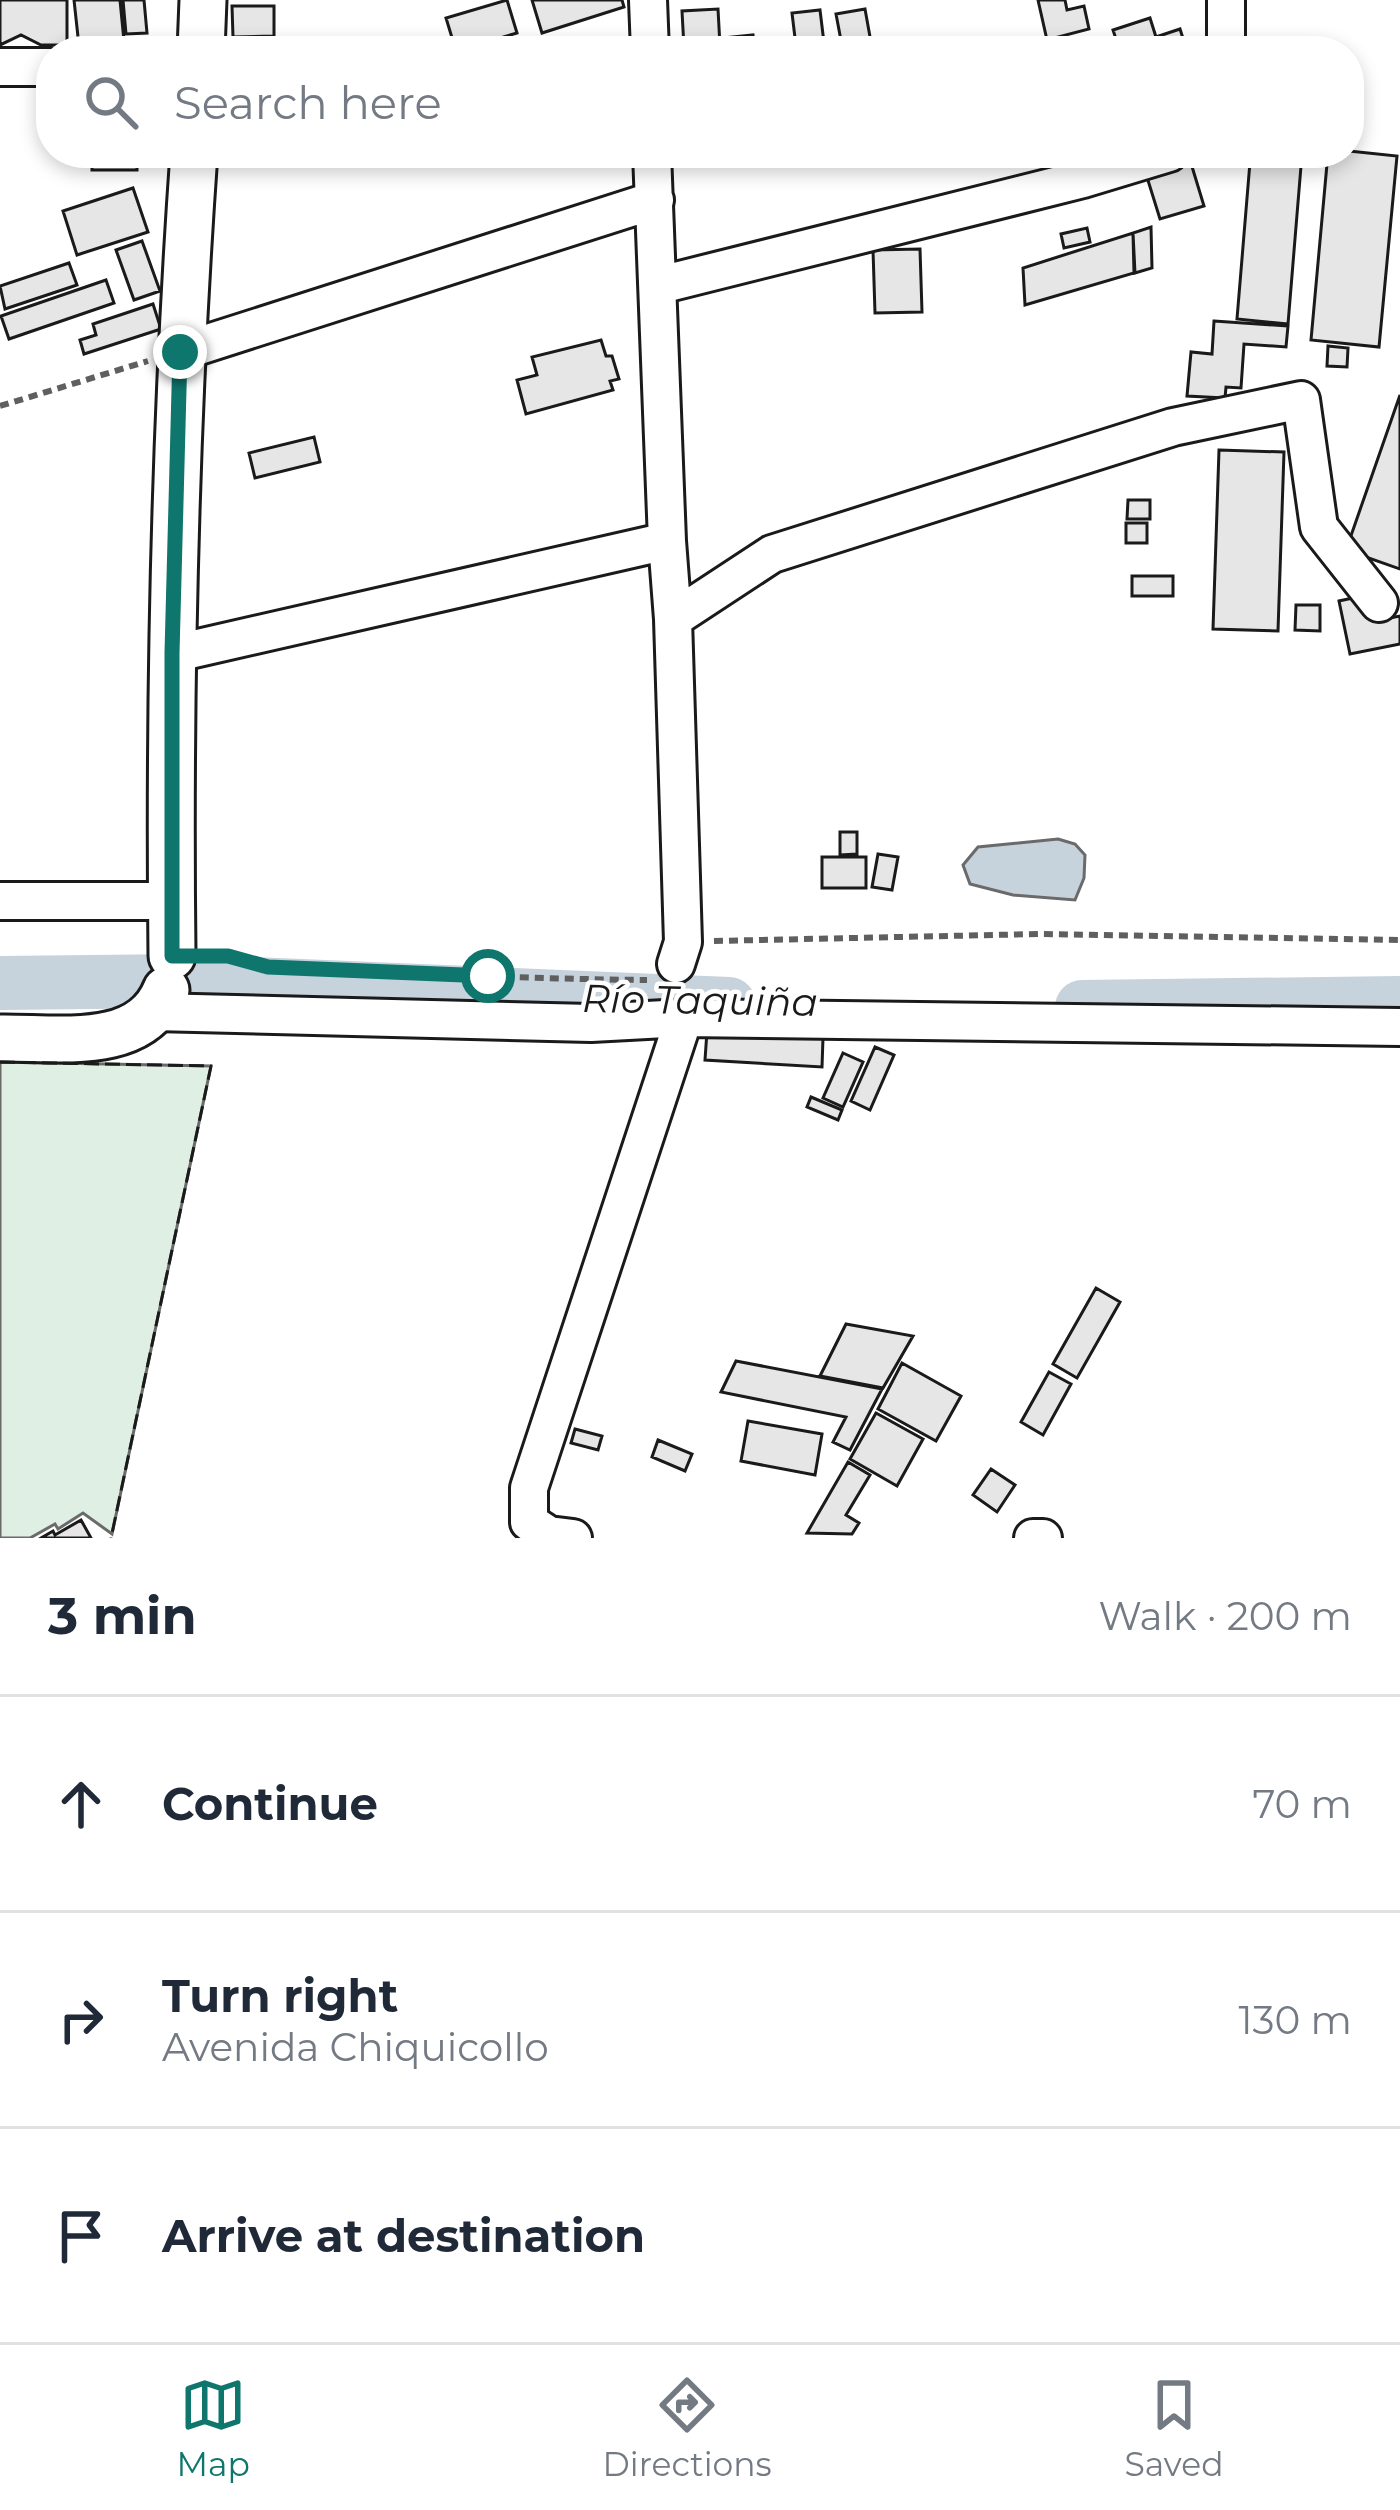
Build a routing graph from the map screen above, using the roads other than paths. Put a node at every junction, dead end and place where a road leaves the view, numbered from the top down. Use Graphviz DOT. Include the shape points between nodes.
graph roads {
  1 [pos="203,0"];
  2 [pos="648,0"];
  3 [pos="1226,0"];
  4 [pos="202,36"];
  5 [pos="649,36"];
  6 [pos="1226,36"];
  7 [pos="0,67"];
  8 [pos="36,67"];
  9 [pos="193,168"];
  10 [pos="653,168"];
  11 [pos="1118,168"];
  12 [pos="655,200"];
  13 [pos="660,285"];
  14 [pos="180,352"];
  15 [pos="667,541"];
  16 [pos="1379,603"];
  17 [pos="673,619"];
  18 [pos="172,653"];
  19 [pos="0,901"];
  20 [pos="171,902"];
  21 [pos="679,953"];
  22 [pos="166,981"];
  23 [pos="684,1018"];
  24 [pos="1400,1027"];
  25 [pos="0,1038"];
  26 [pos="573,1538"];
  27 [pos="1033,1538"];
  28 [pos="1043,1538"];
  1 -- 4 [label="main road"];
  2 -- 5 [label="street"];
  3 -- 6 [label="street"];
  7 -- 8 [label="street"];
  9 -- 14 [label="main road"];
  10 -- 12 [label="street"];
  11 -- 13 [label="street"];
  12 -- 13 [label="street"];
  12 -- 14 [label="street"];
  13 -- 15 [label="street"];
  14 -- 18 [label="main road"];
  15 -- 17 [label="street"];
  15 -- 18 [label="street"];
  16 -- 17 [label="street" via="1319,527 1301,400 1173,427 772,554"];
  17 -- 21 [label="street"];
  18 -- 20 [label="main road"];
  19 -- 20 [label="street"];
  20 -- 22 [label="main road"];
  22 -- 23 [label="street" via="591,1023"];
  22 -- 25 [label="main road" via="126,1032"];
  23 -- 24 [label="street"];
  23 -- 26 [label="street" via="529,1488 529,1522"];
  27 -- 28 [label="street"];
}
